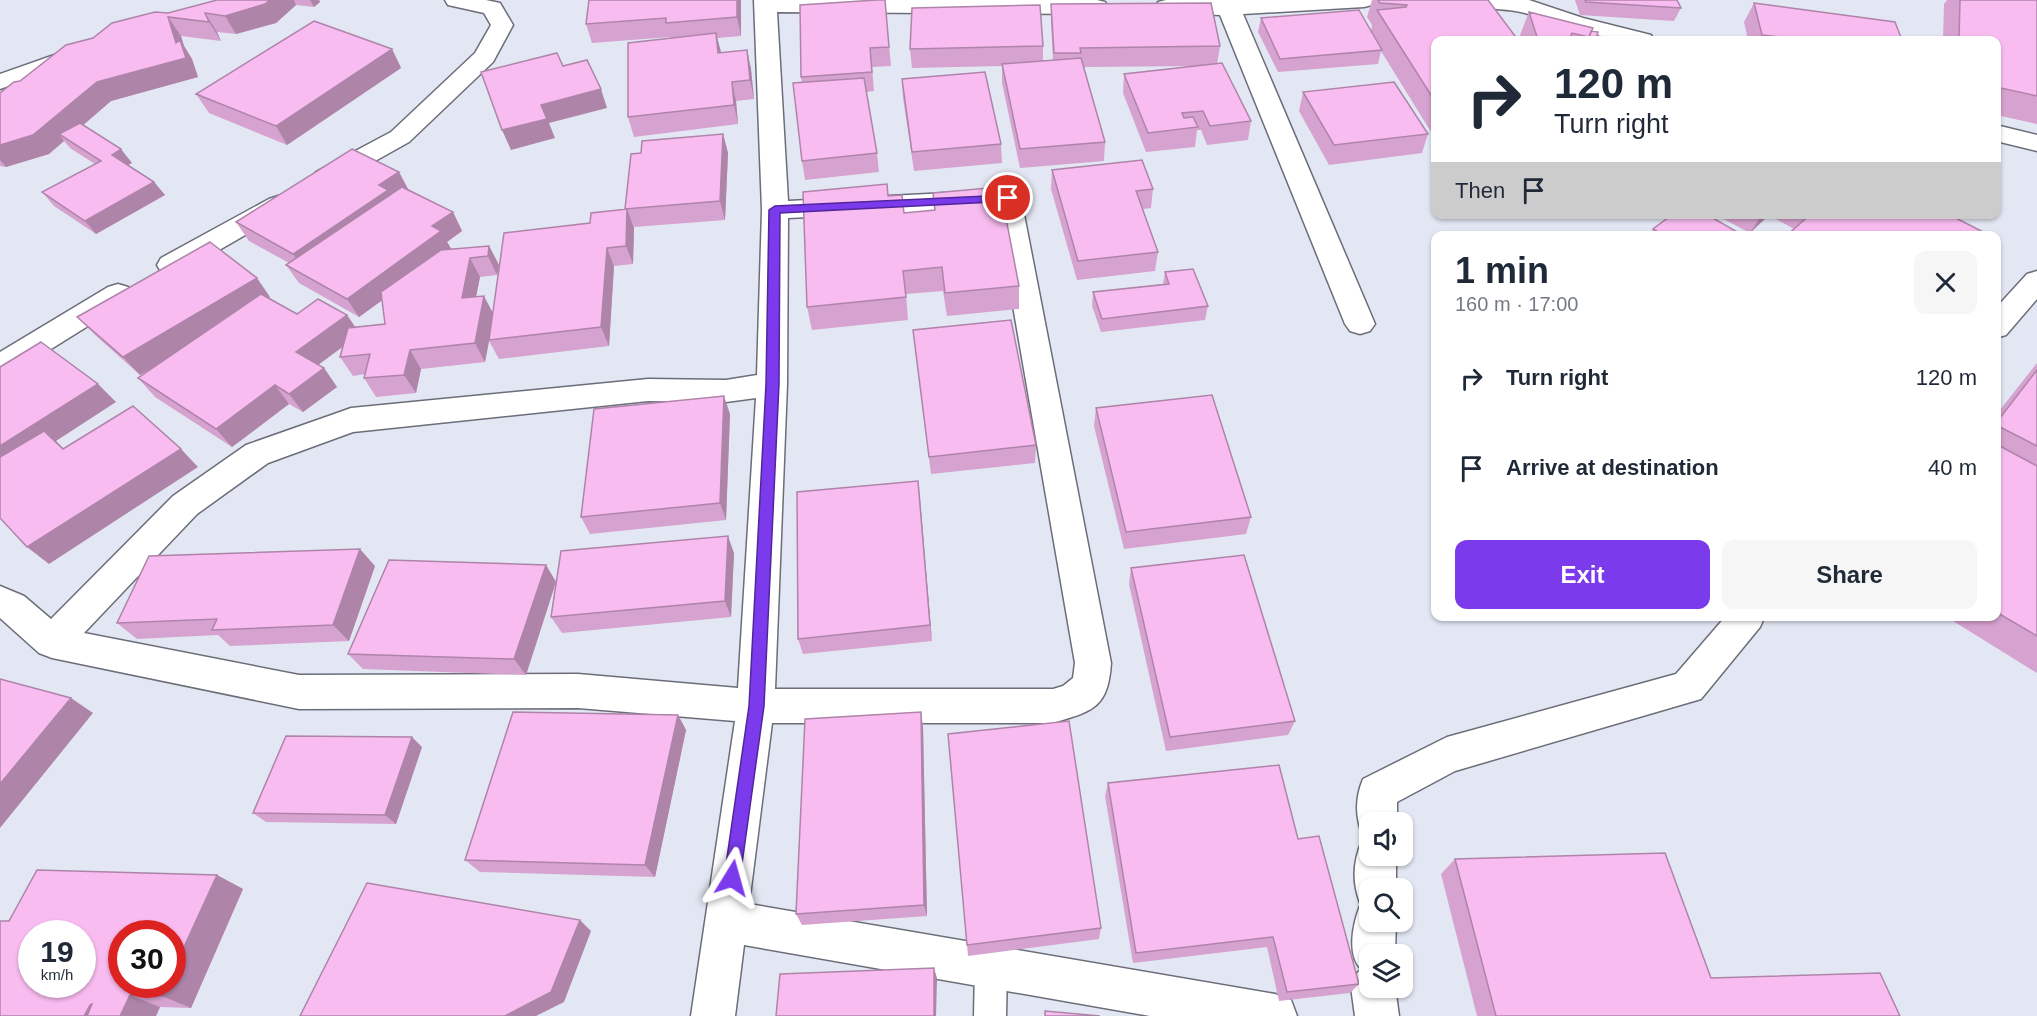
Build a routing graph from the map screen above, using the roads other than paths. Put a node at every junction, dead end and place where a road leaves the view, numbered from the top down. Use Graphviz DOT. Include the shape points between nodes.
graph roads {
  1 [pos="456,0"];
  2 [pos="1364,0"];
  3 [pos="1447,0"];
  4 [pos="765,2"];
  5 [pos="1527,3"];
  6 [pos="1122,7"];
  7 [pos="1146,7"];
  8 [pos="1229,8"];
  9 [pos="1627,36"];
  10 [pos="96,47"];
  11 [pos="0,82"];
  12 [pos="2001,134"];
  13 [pos="2037,143"];
  14 [pos="775,210"];
  15 [pos="2037,281"];
  16 [pos="2001,322"];
  17 [pos="1360,324"];
  18 [pos="0,366"];
  19 [pos="772,384"];
  20 [pos="0,601"];
  21 [pos="1744,621"];
  22 [pos="52,642"];
  23 [pos="756,706"];
  24 [pos="1377,812"];
  25 [pos="726,921"];
  26 [pos="991,967"];
  27 [pos="1375,998"];
  28 [pos="712,1016"];
  29 [pos="990,1016"];
  30 [pos="1275,1016"];
  31 [pos="1377,1016"];
  1 -- 18 [label="street" via="492,8 502,25 485,57 400,137 144,280"];
  2 -- 8 [label="street"];
  3 -- 5 [label="street"];
  4 -- 6 [label="street"];
  4 -- 14 [label="street"];
  5 -- 9 [label="street" via="1575,23"];
  7 -- 8 [label="street"];
  8 -- 17 [label="street"];
  10 -- 11 [label="street"];
  12 -- 13 [label="street"];
  14 -- 19 [label="street"];
  14 -- 23 [label="street" via="1008,198 1093,663 1090,686 1074,700 1053,706"];
  15 -- 16 [label="street"];
  19 -- 22 [label="street" via="726,391 648,390 351,420 257,454 185,505"];
  19 -- 23 [label="street"];
  20 -- 22 [label="street"];
  21 -- 24 [label="street" via="1688,687 1447,755 1377,792"];
  22 -- 23 [label="street" via="299,692 578,691"];
  23 -- 25 [label="street"];
  25 -- 26 [label="street"];
  25 -- 28 [label="street"];
  26 -- 29 [label="lane"];
  26 -- 30 [label="street"];
  27 -- 31 [label="street"];
}
